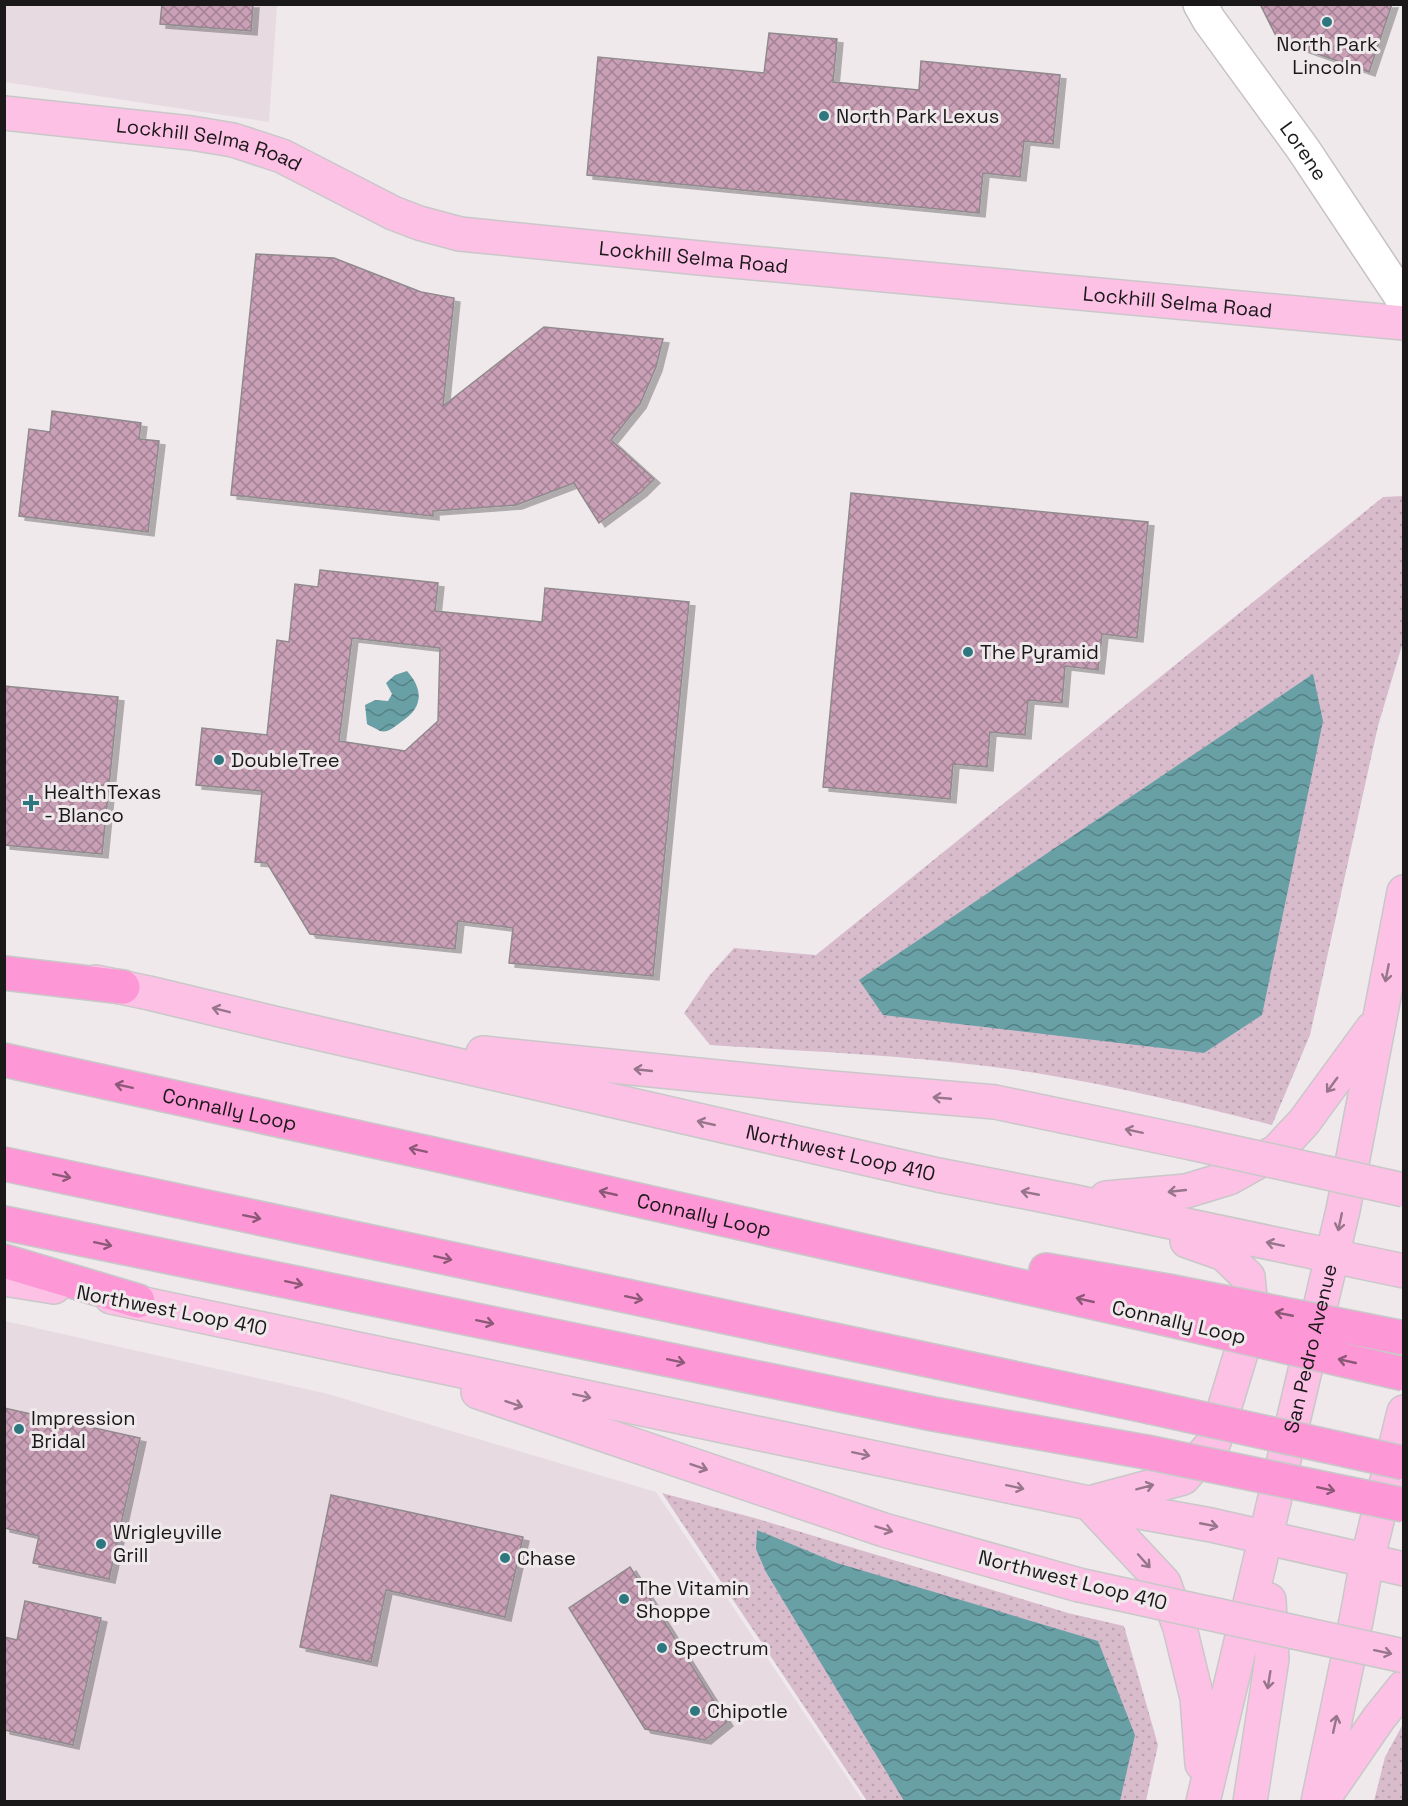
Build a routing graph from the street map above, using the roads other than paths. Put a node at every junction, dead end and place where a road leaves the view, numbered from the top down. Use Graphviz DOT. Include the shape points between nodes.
graph roads {
  1 [pos="1200,4"];
  2 [pos="4,113"];
  3 [pos="1404,301"];
  4 [pos="1404,323"];
  5 [pos="1404,892"];
  6 [pos="4,964"];
  7 [pos="4,973"];
  8 [pos="123,987"];
  9 [pos="1378,1020"];
  10 [pos="278,1024"];
  11 [pos="4,1060"];
  12 [pos="4,1164"];
  13 [pos="1404,1190"];
  14 [pos="1071,1201"];
  15 [pos="4,1224"];
  16 [pos="1333,1256"];
  17 [pos="4,1261"];
  18 [pos="1404,1271"];
  19 [pos="4,1279"];
  20 [pos="138,1301"];
  21 [pos="1165,1304"];
  22 [pos="1404,1338"];
  23 [pos="340,1345"];
  24 [pos="1404,1374"];
  25 [pos="1404,1412"];
  26 [pos="1404,1463"];
  27 [pos="1089,1503"];
  28 [pos="1404,1505"];
  29 [pos="1267,1538"];
  30 [pos="1367,1561"];
  31 [pos="1404,1569"];
  32 [pos="1404,1656"];
  33 [pos="1404,1687"];
  34 [pos="1204,1797"];
  35 [pos="1250,1802"];
  36 [pos="1320,1802"];
  1 -- 3 [label="street, Lorene"];
  2 -- 4 [label="main road, Lockhill Selma Road" via="233,140 282,156 393,213 460,234"];
  5 -- 9 [label="main road, San Pedro Avenue, one-way"];
  6 -- 8 [label="main road, Northwest Loop 410"];
  7 -- 8 [label="highway"];
  10 -- 8 [label="main road, Northwest Loop 410, one-way"];
  9 -- 14 [label="main road, one-way" via="1304,1122 1277,1151 1229,1178 1186,1191"];
  9 -- 16 [label="main road, San Pedro Avenue, one-way"];
  13 -- 10 [label="main road, Northwest Loop 410, one-way, bridge" via="995,1102 510,1056"];
  14 -- 10 [label="main road, Northwest Loop 410, one-way" via="938,1175"];
  21 -- 11 [label="highway, Connally Loop, one-way" via="681,1209"];
  12 -- 26 [label="highway, one-way, bridge"];
  16 -- 14 [label="main road, Northwest Loop 410, one-way"];
  27 -- 14 [label="main road, one-way" via="1183,1478 1214,1442 1252,1317 1248,1277 1224,1254"];
  15 -- 28 [label="highway, one-way, bridge" via="933,1414 1146,1452"];
  16 -- 18 [label="main road, Northwest Loop 410"];
  16 -- 29 [label="main road, San Pedro Avenue"];
  17 -- 20 [label="highway"];
  19 -- 20 [label="main road, Northwest Loop 410"];
  20 -- 23 [label="main road, Northwest Loop 410"];
  22 -- 21 [label="highway, one-way, bridge"];
  24 -- 21 [label="highway, Connally Loop, one-way, bridge"];
  23 -- 27 [label="main road, Northwest Loop 410, one-way"];
  23 -- 32 [label="main road, Northwest Loop 410, one-way, bridge" via="884,1530 1079,1585"];
  25 -- 30 [label="main road"];
  27 -- 29 [label="main road, Northwest Loop 410, one-way"];
  27 -- 34 [label="main road, one-way" via="1164,1583 1197,1698"];
  29 -- 30 [label="main road, Northwest Loop 410"];
  29 -- 34 [label="main road, San Pedro Avenue"];
  29 -- 35 [label="main road, one-way" via="1272,1659"];
  30 -- 31 [label="main road, Northwest Loop 410"];
  36 -- 30 [label="main road, one-way"];
  33 -- 36 [label="main road"];
}
